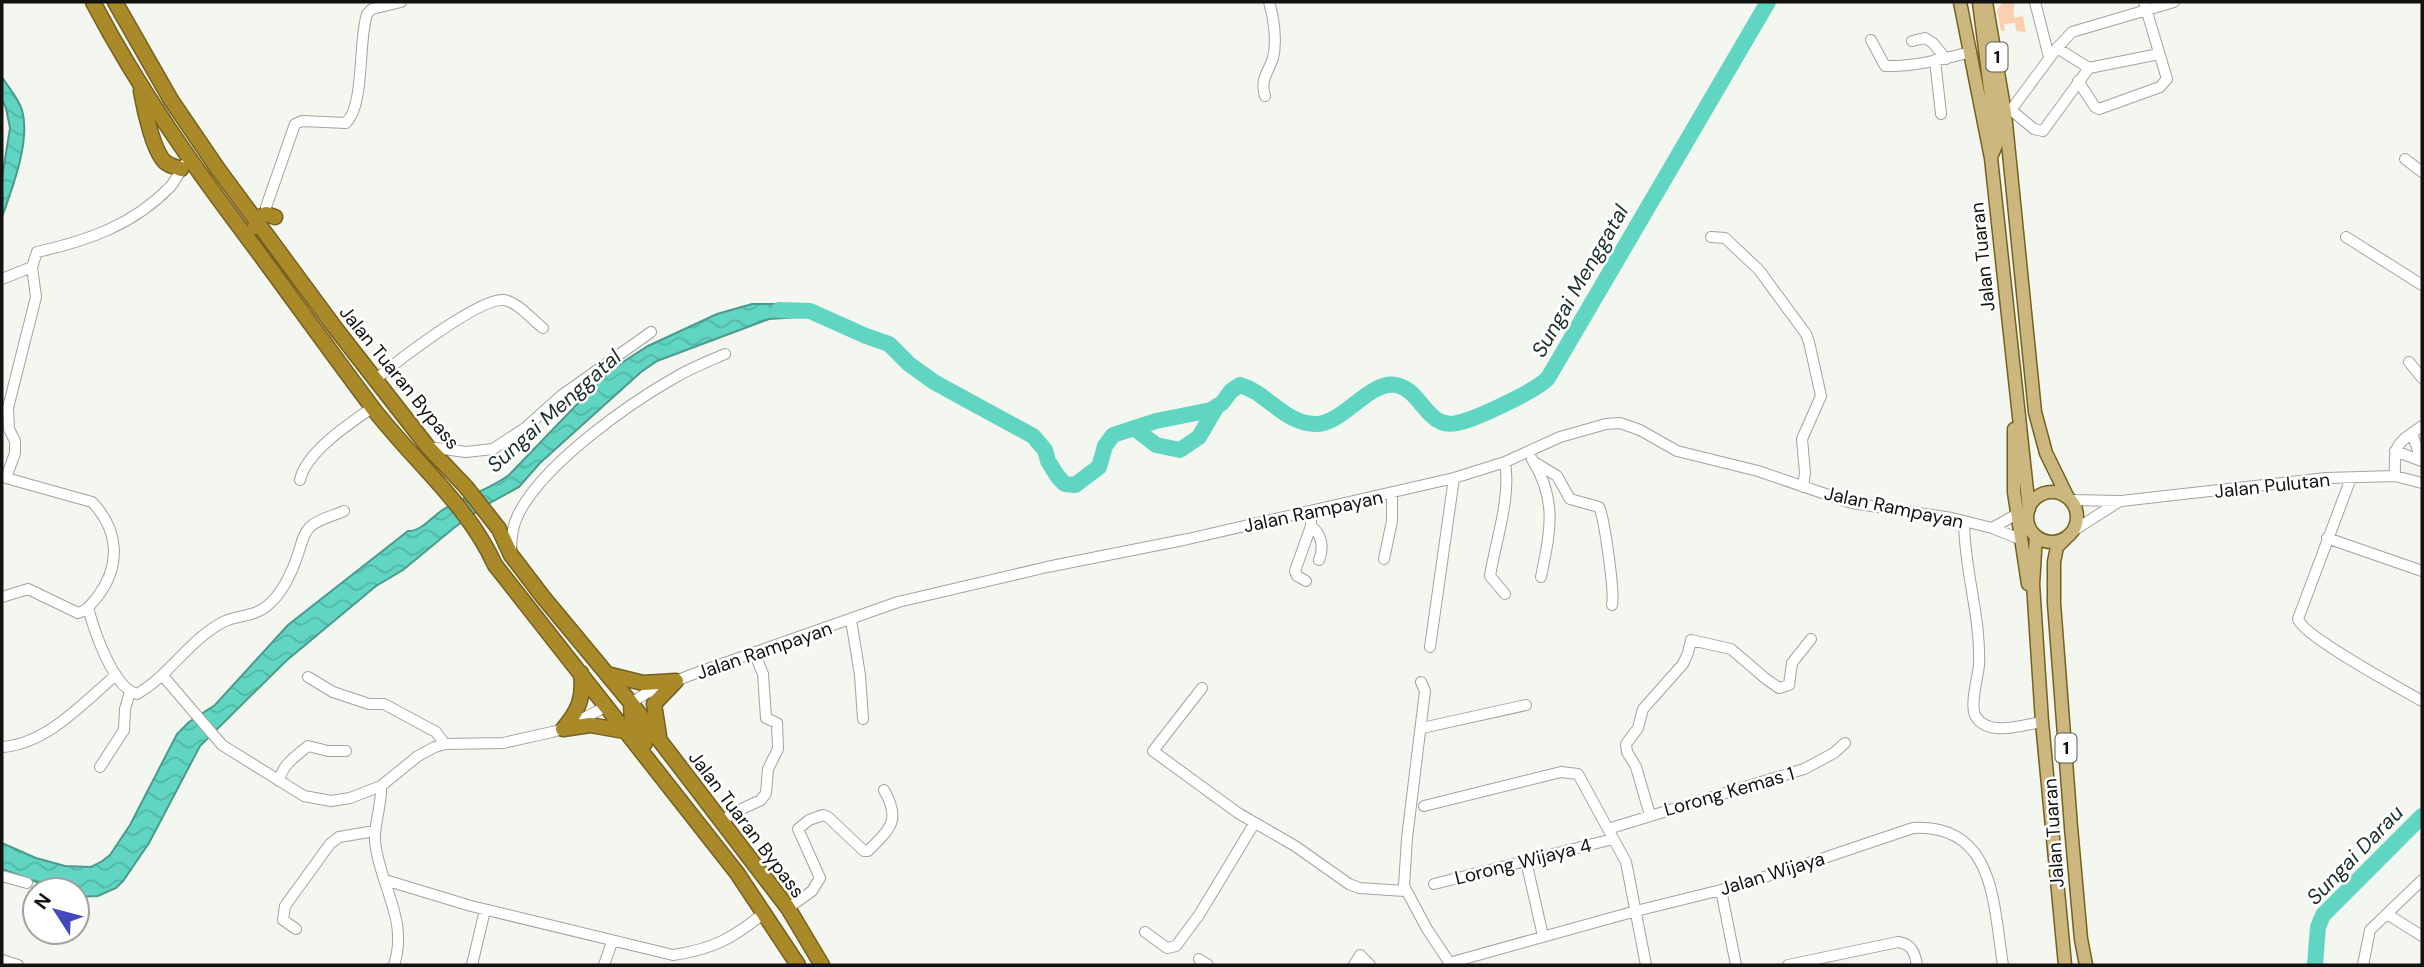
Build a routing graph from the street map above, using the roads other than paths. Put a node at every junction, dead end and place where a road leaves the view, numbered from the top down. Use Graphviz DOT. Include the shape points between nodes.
graph roads {
  1 [pos="93,2"];
  2 [pos="108,2"];
  3 [pos="115,2"];
  4 [pos="401,2"];
  5 [pos="1269,2"];
  6 [pos="1960,2"];
  7 [pos="1979,2"];
  8 [pos="1986,2"];
  9 [pos="2035,2"];
  10 [pos="2174,2"];
  11 [pos="2145,6"];
  12 [pos="1871,40"];
  13 [pos="1912,41"];
  14 [pos="2057,48"];
  15 [pos="1971,52"];
  16 [pos="2159,54"];
  17 [pos="2049,57"];
  18 [pos="1940,60"];
  19 [pos="2089,68"];
  20 [pos="2078,81"];
  21 [pos="139,82"];
  22 [pos="1265,96"];
  23 [pos="2008,112"];
  24 [pos="1941,114"];
  25 [pos="1991,158"];
  26 [pos="2405,159"];
  27 [pos="185,165"];
  28 [pos="2422,172"];
  29 [pos="2013,190"];
  30 [pos="270,212"];
  31 [pos="257,221"];
  32 [pos="1712,237"];
  33 [pos="2346,237"];
  34 [pos="256,250"];
  35 [pos="32,267"];
  36 [pos="2,279"];
  37 [pos="2422,285"];
  38 [pos="543,328"];
  39 [pos="651,332"];
  40 [pos="725,354"];
  41 [pos="2409,362"];
  42 [pos="2014,377"];
  43 [pos="376,379"];
  44 [pos="2422,379"];
  45 [pos="372,408"];
  46 [pos="2422,426"];
  47 [pos="2412,434"];
  48 [pos="428,447"];
  49 [pos="1526,452"];
  50 [pos="2395,452"];
  51 [pos="1504,462"];
  52 [pos="1534,462"];
  53 [pos="2395,476"];
  54 [pos="4,478"];
  55 [pos="1454,478"];
  56 [pos="2351,478"];
  57 [pos="300,480"];
  58 [pos="2422,483"];
  59 [pos="1803,487"];
  60 [pos="1392,494"];
  61 [pos="2069,499"];
  62 [pos="2121,501"];
  63 [pos="344,511"];
  64 [pos="1311,511"];
  65 [pos="2023,512"];
  66 [pos="1964,521"];
  67 [pos="1311,526"];
  68 [pos="1992,528"];
  69 [pos="2071,533"];
  70 [pos="2036,536"];
  71 [pos="2020,538"];
  72 [pos="2327,538"];
  73 [pos="511,555"];
  74 [pos="1384,559"];
  75 [pos="1319,560"];
  76 [pos="2422,571"];
  77 [pos="1541,577"];
  78 [pos="1306,581"];
  79 [pos="1505,594"];
  80 [pos="2,597"];
  81 [pos="2034,601"];
  82 [pos="1612,606"];
  83 [pos="88,608"];
  84 [pos="851,620"];
  85 [pos="1811,639"];
  86 [pos="1430,647"];
  87 [pos="754,653"];
  88 [pos="581,673"];
  89 [pos="606,674"];
  90 [pos="116,675"];
  91 [pos="163,676"];
  92 [pos="308,677"];
  93 [pos="676,681"];
  94 [pos="1421,682"];
  95 [pos="1202,688"];
  96 [pos="130,692"];
  97 [pos="2422,701"];
  98 [pos="631,703"];
  99 [pos="1526,705"];
  100 [pos="607,706"];
  101 [pos="863,719"];
  102 [pos="2042,723"];
  103 [pos="1422,728"];
  104 [pos="563,729"];
  105 [pos="624,731"];
  106 [pos="660,742"];
  107 [pos="1845,743"];
  108 [pos="445,744"];
  109 [pos="2,747"];
  110 [pos="346,751"];
  111 [pos="100,768"];
  112 [pos="279,781"];
  113 [pos="381,786"];
  114 [pos="884,790"];
  115 [pos="1424,806"];
  116 [pos="1650,814"];
  117 [pos="721,822"];
  118 [pos="1254,824"];
  119 [pos="375,831"];
  120 [pos="1610,834"];
  121 [pos="1526,861"];
  122 [pos="2,876"];
  123 [pos="385,880"];
  124 [pos="2422,880"];
  125 [pos="21,881"];
  126 [pos="1434,884"];
  127 [pos="1721,890"];
  128 [pos="1405,891"];
  129 [pos="788,908"];
  130 [pos="485,910"];
  131 [pos="1636,911"];
  132 [pos="764,913"];
  133 [pos="2387,914"];
  134 [pos="296,929"];
  135 [pos="1145,932"];
  136 [pos="1543,936"];
  137 [pos="2422,936"];
  138 [pos="612,942"];
  139 [pos="1199,958"];
  140 [pos="2,960"];
  141 [pos="1826,961"];
  142 [pos="792,962"];
  143 [pos="1450,964"];
  144 [pos="18,965"];
  145 [pos="394,965"];
  146 [pos="472,965"];
  147 [pos="604,965"];
  148 [pos="822,965"];
  149 [pos="1208,965"];
  150 [pos="1354,965"];
  151 [pos="1370,965"];
  152 [pos="1646,965"];
  153 [pos="1736,965"];
  154 [pos="1788,965"];
  155 [pos="1917,965"];
  156 [pos="2003,965"];
  157 [pos="2065,965"];
  158 [pos="2087,965"];
  159 [pos="2363,965"];
  1 -- 21 [label="highway, Jalan Tuaran Bypass"];
  2 -- 27 [label="highway" via="137,59 188,137"];
  3 -- 31 [label="highway, Jalan Tuaran Bypass" via="188,125"];
  4 -- 30 [label="street" via="372,9 366,18 352,117 346,122 295,124"];
  5 -- 22 [label="street" via="1273,48 1262,87"];
  6 -- 15 [label="main road, Jalan Tuaran / 1"];
  7 -- 25 [label="main road" via="1997,142"];
  8 -- 23 [label="main road, Jalan Tuaran / 1"];
  9 -- 17 [label="street"];
  10 -- 11 [label="street"];
  11 -- 14 [label="street" via="2072,32"];
  11 -- 16 [label="street"];
  12 -- 18 [label="street" via="1885,66"];
  13 -- 18 [label="street" via="1924,38 1933,43"];
  14 -- 17 [label="street"];
  14 -- 19 [label="street"];
  15 -- 18 [label="street"];
  15 -- 25 [label="main road, Jalan Tuaran / 1"];
  16 -- 19 [label="street"];
  16 -- 20 [label="street" via="2167,79 2164,85 2099,109"];
  17 -- 23 [label="street"];
  18 -- 24 [label="street"];
  19 -- 20 [label="street"];
  20 -- 23 [label="street" via="2043,131"];
  21 -- 27 [label="highway, Jalan Tuaran Bypass"];
  21 -- 27 [label="highway" via="160,154 167,164"];
  23 -- 29 [label="main road, Jalan Tuaran / 1"];
  25 -- 42 [label="main road, Jalan Tuaran / 1"];
  26 -- 28 [label="street"];
  27 -- 34 [label="highway, Jalan Tuaran Bypass"];
  27 -- 35 [label="street" via="170,187 121,225 37,252"];
  29 -- 42 [label="main road" via="2009,179 2003,178 2020,367"];
  29 -- 61 [label="main road, Jalan Tuaran / 1" via="2035,412 2046,453"];
  30 -- 31 [label="highway"];
  31 -- 34 [label="highway" via="253,233"];
  31 -- 43 [label="highway, Jalan Tuaran Bypass"];
  32 -- 59 [label="street" via="1725,238 1759,270 1809,342 1821,396 1802,439"];
  33 -- 37 [label="street"];
  34 -- 45 [label="highway, Jalan Tuaran Bypass"];
  35 -- 36 [label="street"];
  35 -- 54 [label="street" via="36,296 8,408 15,453"];
  38 -- 43 [label="street" via="508,301 497,300 442,330"];
  39 -- 48 [label="street" via="493,449 466,452"];
  40 -- 73 [label="street" via="678,375 584,442 518,514 511,534"];
  41 -- 44 [label="street"];
  42 -- 65 [label="main road, Jalan Tuaran / 1"];
  43 -- 48 [label="highway, Jalan Tuaran Bypass"];
  45 -- 57 [label="street" via="329,438"];
  45 -- 88 [label="highway, Jalan Tuaran Bypass" via="452,499 484,540 495,565"];
  46 -- 47 [label="street"];
  47 -- 50 [label="street"];
  47 -- 50 [label="street" via="2422,461"];
  48 -- 73 [label="highway, Jalan Tuaran Bypass" via="499,529"];
  49 -- 51 [label="street, Jalan Rampayan"];
  49 -- 52 [label="street"];
  49 -- 59 [label="street, Jalan Rampayan" via="1578,431 1620,423 1677,451"];
  50 -- 53 [label="street"];
  51 -- 55 [label="street, Jalan Rampayan"];
  51 -- 79 [label="street" via="1505,494 1490,576"];
  52 -- 77 [label="street" via="1551,511"];
  52 -- 82 [label="street" via="1557,476 1570,499 1599,507 1603,514"];
  53 -- 56 [label="street, Jalan Pulutan"];
  53 -- 58 [label="street, Jalan Pulutan"];
  54 -- 83 [label="street" via="90,501 101,511 116,549 103,589"];
  55 -- 60 [label="street, Jalan Rampayan"];
  55 -- 86 [label="street"];
  56 -- 62 [label="street, Jalan Pulutan"];
  56 -- 72 [label="street"];
  59 -- 66 [label="street, Jalan Rampayan" via="1852,503"];
  60 -- 64 [label="street, Jalan Rampayan"];
  60 -- 74 [label="street"];
  61 -- 62 [label="street, Jalan Pulutan"];
  61 -- 65 [label="main road" via="2046,493"];
  61 -- 69 [label="main road, 1" via="2077,514"];
  62 -- 69 [label="street, Jalan Pulutan"];
  63 -- 91 [label="street" via="312,524 281,591 267,606 223,622 196,640"];
  64 -- 67 [label="street"];
  64 -- 84 [label="street, Jalan Rampayan" via="944,590"];
  65 -- 68 [label="street"];
  65 -- 70 [label="main road, 1"];
  65 -- 71 [label="main road"];
  66 -- 68 [label="street, Jalan Rampayan"];
  66 -- 102 [label="street" via="1978,620 1979,666 1973,711 1990,727"];
  67 -- 75 [label="street" via="1322,547"];
  67 -- 78 [label="street" via="1295,569"];
  68 -- 71 [label="street, Jalan Rampayan"];
  69 -- 70 [label="main road" via="2053,542"];
  69 -- 158 [label="main road, Jalan Tuaran / 1" via="2057,547 2054,603 2081,939"];
  70 -- 81 [label="main road, Jalan Tuaran / 1"];
  71 -- 81 [label="main road"];
  72 -- 76 [label="street"];
  72 -- 97 [label="street" via="2298,619 2300,626"];
  73 -- 89 [label="highway, Jalan Tuaran Bypass"];
  80 -- 83 [label="street" via="24,589 78,613"];
  81 -- 102 [label="main road, Jalan Tuaran / 1"];
  83 -- 90 [label="street"];
  84 -- 87 [label="street, Jalan Rampayan"];
  84 -- 101 [label="street"];
  85 -- 116 [label="street" via="1792,663 1788,685 1779,688 1731,649 1691,640 1683,664 1643,709 1638,728 1626,744"];
  87 -- 93 [label="street, Jalan Rampayan"];
  87 -- 117 [label="street" via="763,674 766,718 777,723 778,748 761,800"];
  88 -- 100 [label="highway, Jalan Tuaran Bypass"];
  88 -- 104 [label="highway" via="582,700"];
  89 -- 93 [label="highway" via="643,684"];
  89 -- 98 [label="highway, Jalan Tuaran Bypass"];
  90 -- 96 [label="street"];
  90 -- 109 [label="street" via="35,739 21,746"];
  91 -- 96 [label="street" via="140,692"];
  91 -- 112 [label="street" via="222,746"];
  92 -- 108 [label="street" via="333,692 384,704 436,732"];
  93 -- 98 [label="street, Jalan Rampayan"];
  93 -- 106 [label="highway" via="654,704"];
  94 -- 103 [label="street" via="1425,691"];
  95 -- 118 [label="street" via="1153,751"];
  96 -- 111 [label="street" via="124,730"];
  98 -- 106 [label="highway, Jalan Tuaran Bypass"];
  98 -- 132 [label="highway" via="634,728 758,891"];
  99 -- 103 [label="street"];
  100 -- 104 [label="street"];
  100 -- 105 [label="highway, Jalan Tuaran Bypass"];
  102 -- 157 [label="main road, Jalan Tuaran / 1"];
  103 -- 128 [label="street" via="1407,838"];
  104 -- 105 [label="highway" via="590,725"];
  104 -- 108 [label="street" via="503,743"];
  105 -- 132 [label="highway, Jalan Tuaran Bypass"];
  106 -- 117 [label="highway, Jalan Tuaran Bypass"];
  107 -- 116 [label="street, Lorong Kemas 1" via="1804,769"];
  108 -- 113 [label="street" via="418,756"];
  110 -- 112 [label="street" via="308,746 288,763"];
  112 -- 113 [label="street" via="304,796 331,801"];
  113 -- 119 [label="street"];
  114 -- 129 [label="street" via="893,806 892,821 868,851 823,815 798,829 820,878 812,891"];
  115 -- 120 [label="street" via="1572,772 1578,774"];
  116 -- 120 [label="street, Lorong Kemas 1"];
  117 -- 129 [label="highway, Jalan Tuaran Bypass"];
  118 -- 128 [label="street" via="1349,884"];
  118 -- 135 [label="street" via="1176,946 1167,948"];
  119 -- 123 [label="street"];
  119 -- 134 [label="street" via="339,837 330,844 285,906 283,920"];
  120 -- 121 [label="street, Lorong Wijaya 4"];
  120 -- 131 [label="street" via="1626,862"];
  121 -- 126 [label="street, Lorong Wijaya 4"];
  121 -- 136 [label="street"];
  122 -- 125 [label="street"];
  123 -- 130 [label="street"];
  123 -- 145 [label="street" via="398,921"];
  124 -- 133 [label="street"];
  127 -- 131 [label="street, Jalan Wijaya"];
  127 -- 153 [label="street"];
  127 -- 156 [label="street, Jalan Wijaya" via="1913,828 1947,832 1962,839 1982,860"];
  128 -- 143 [label="street"];
  129 -- 148 [label="highway, Jalan Tuaran Bypass"];
  130 -- 138 [label="street"];
  130 -- 146 [label="street"];
  131 -- 136 [label="street, Jalan Wijaya"];
  131 -- 152 [label="street"];
  132 -- 138 [label="street" via="731,938 703,951 673,955"];
  132 -- 142 [label="highway, Jalan Tuaran Bypass"];
  133 -- 137 [label="street"];
  133 -- 159 [label="street" via="2370,930"];
  136 -- 143 [label="street, Jalan Wijaya"];
  138 -- 147 [label="street"];
  139 -- 149 [label="street"];
  140 -- 144 [label="street"];
  141 -- 154 [label="street"];
  141 -- 155 [label="street" via="1899,942 1907,943"];
  150 -- 151 [label="street" via="1360,955"];
}
